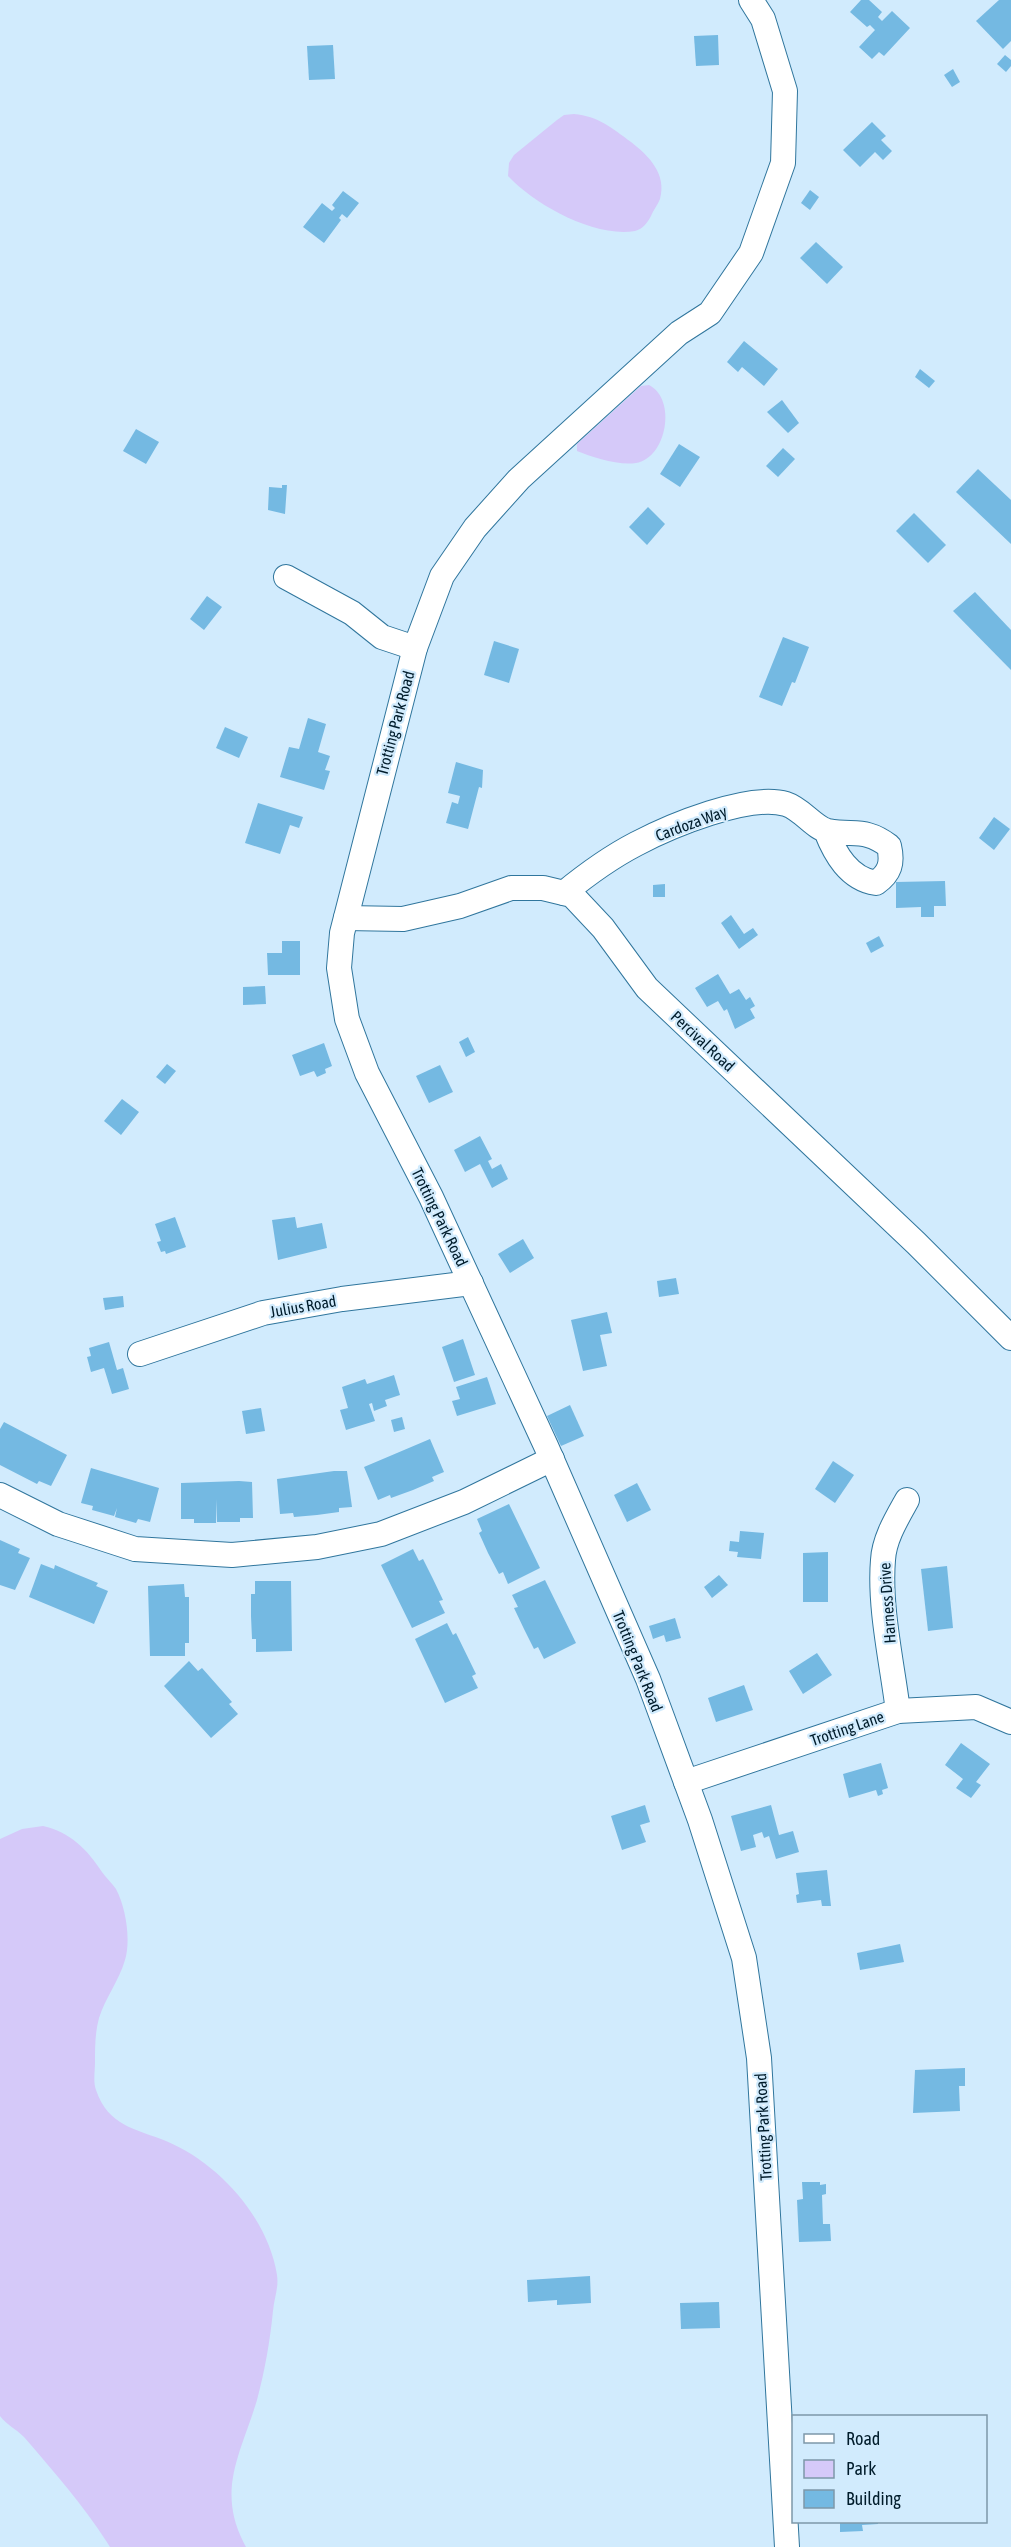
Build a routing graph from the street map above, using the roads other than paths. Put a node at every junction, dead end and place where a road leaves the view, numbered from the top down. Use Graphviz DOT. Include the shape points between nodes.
graph roads {
  1 [pos="751,0"];
  2 [pos="286,577"];
  3 [pos="415,648"];
  4 [pos="826,831"];
  5 [pos="564,892"];
  6 [pos="346,918"];
  7 [pos="471,1283"];
  8 [pos="1011,1338"];
  9 [pos="140,1354"];
  10 [pos="552,1459"];
  11 [pos="0,1495"];
  12 [pos="907,1500"];
  13 [pos="898,1711"];
  14 [pos="1011,1722"];
  15 [pos="686,1782"];
  16 [pos="787,2547"];
  1 -- 3 [label="street, Trotting Park Road" via="763,20 785,91 783,164 751,253 710,313 679,333 614,391 519,478 475,528 442,576"];
  2 -- 3 [label="street" via="352,613 382,637"];
  3 -- 6 [label="street, Trotting Park Road"];
  4 -- 5 [label="street, Cardoza Way" via="785,804 756,803 726,810 636,844"];
  5 -- 6 [label="street" via="511,888 460,906 402,919"];
  5 -- 8 [label="street, Percival Road" via="572,895 603,928 647,988"];
  6 -- 7 [label="street, Trotting Park Road" via="339,968 347,1019 367,1073"];
  7 -- 9 [label="street, Julius Road" via="263,1313"];
  7 -- 10 [label="street, Trotting Park Road"];
  10 -- 11 [label="street" via="464,1502 381,1534 317,1547 232,1555 135,1549 58,1524"];
  10 -- 15 [label="street, Trotting Park Road" via="648,1679"];
  12 -- 13 [label="street, Harness Drive" via="883,1558"];
  13 -- 14 [label="street, Trotting Lane" via="976,1707"];
  13 -- 15 [label="street, Trotting Lane"];
  15 -- 16 [label="street, Trotting Park Road" via="744,1958 759,2058"];
}
